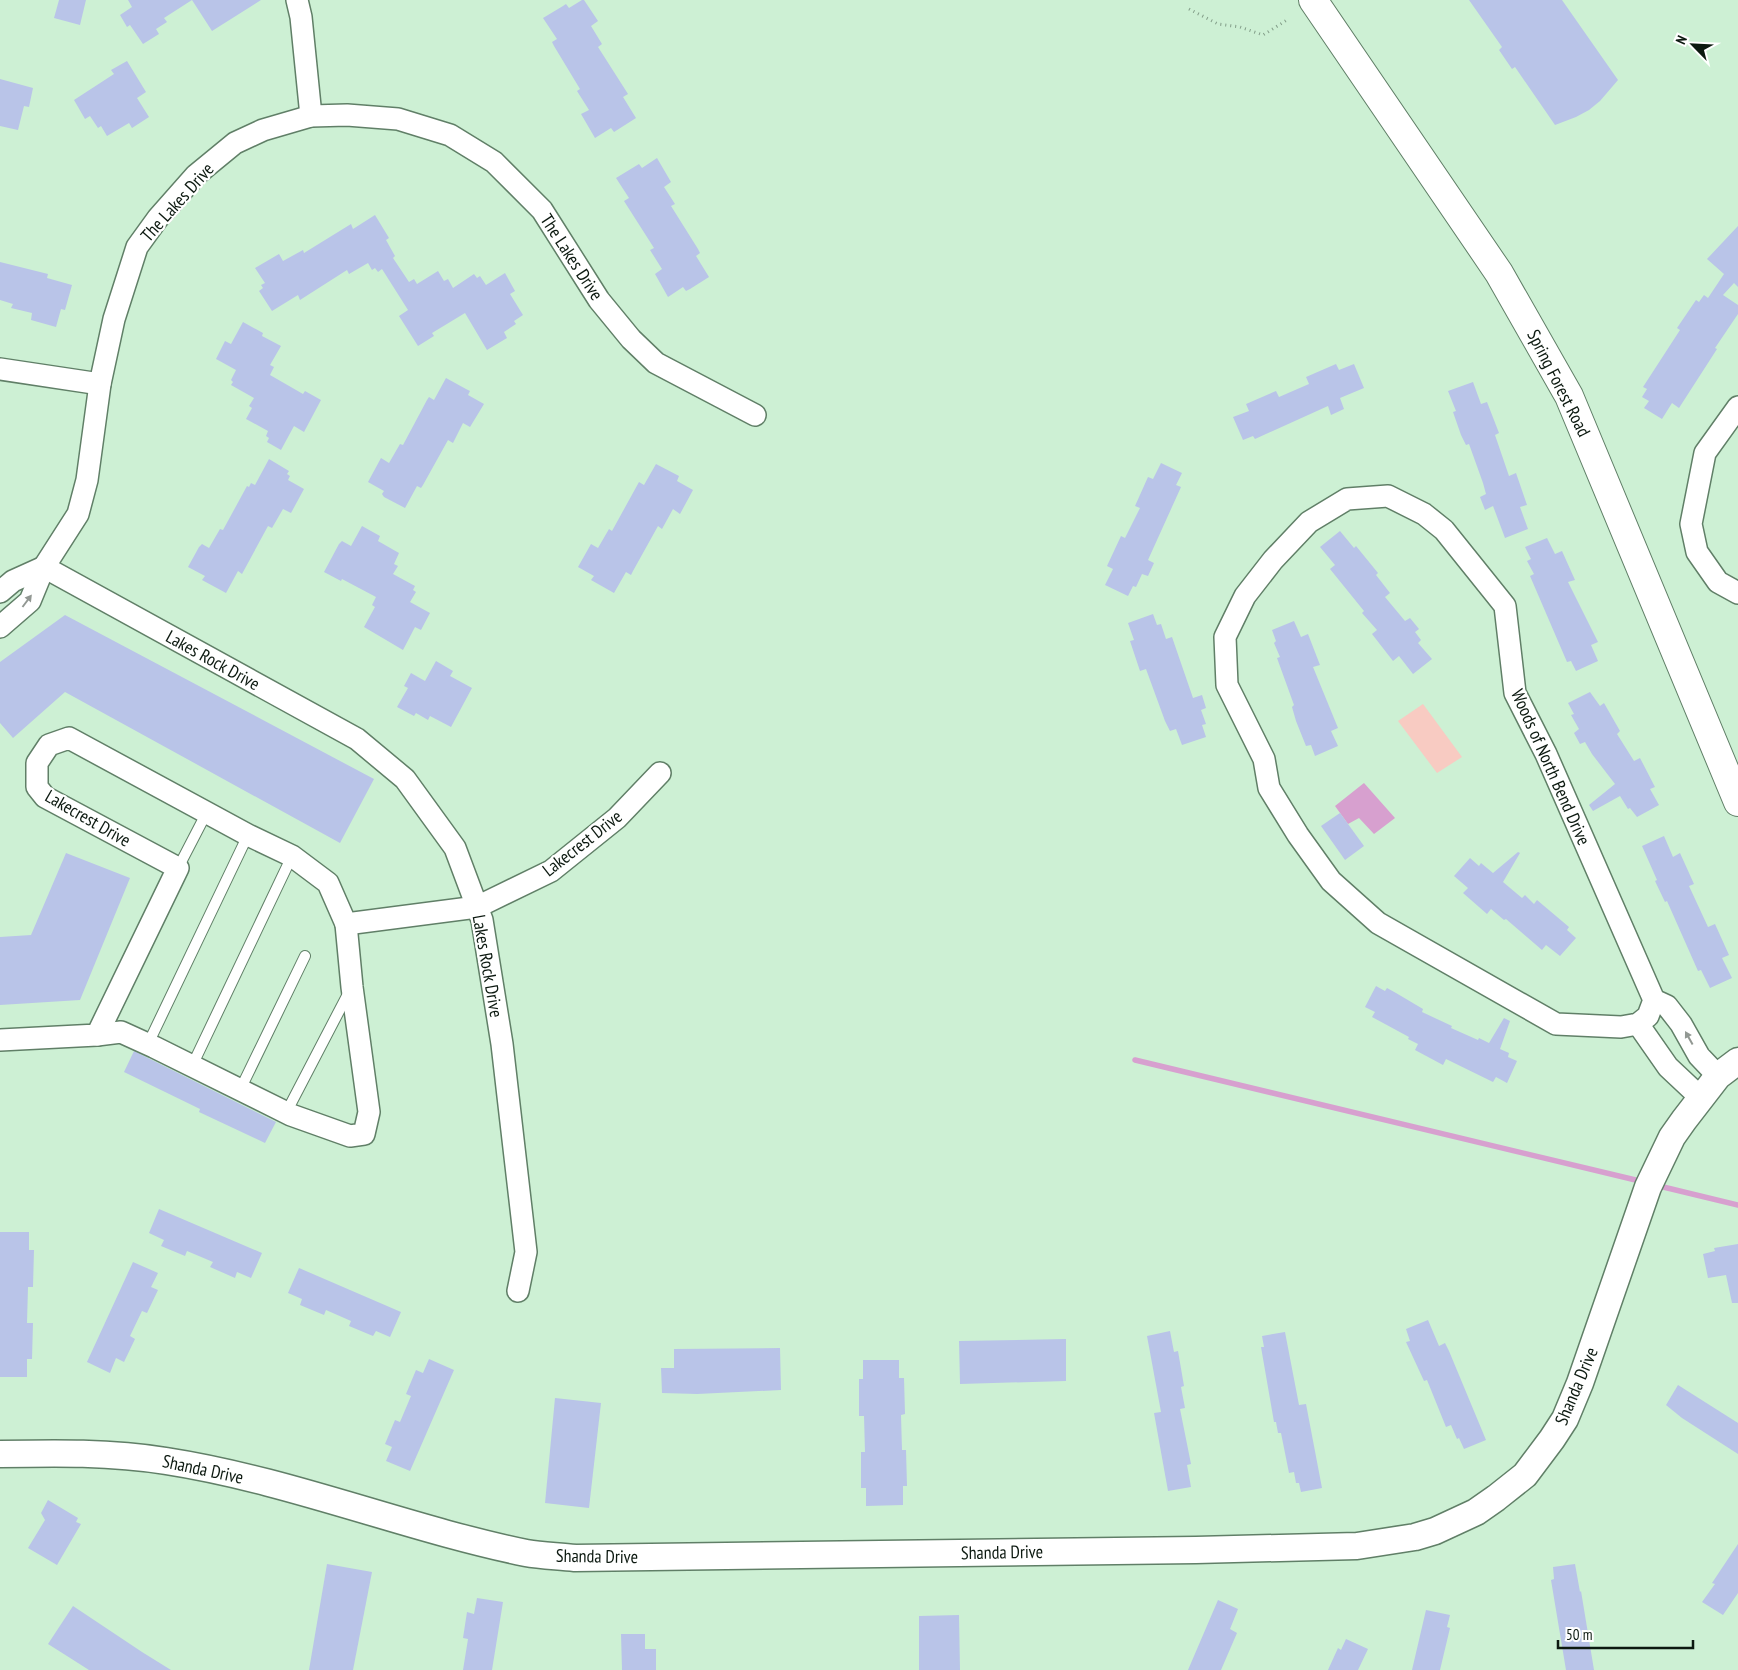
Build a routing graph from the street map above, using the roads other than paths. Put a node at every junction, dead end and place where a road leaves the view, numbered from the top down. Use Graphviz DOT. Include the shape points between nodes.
graph roads {
  1 [pos="297,0"];
  2 [pos="1313,0"];
  3 [pos="311,116"];
  4 [pos="0,369"];
  5 [pos="100,384"];
  6 [pos="1738,407"];
  7 [pos="755,415"];
  8 [pos="44,567"];
  9 [pos="0,592"];
  10 [pos="1738,593"];
  11 [pos="0,627"];
  12 [pos="660,773"];
  13 [pos="1738,802"];
  14 [pos="207,812"];
  15 [pos="248,834"];
  16 [pos="292,856"];
  17 [pos="178,868"];
  18 [pos="477,907"];
  19 [pos="346,924"];
  20 [pos="305,956"];
  21 [pos="352,988"];
  22 [pos="1654,1000"];
  23 [pos="1638,1024"];
  24 [pos="96,1035"];
  25 [pos="0,1040"];
  26 [pos="148,1044"];
  27 [pos="192,1066"];
  28 [pos="1728,1068"];
  29 [pos="240,1090"];
  30 [pos="1701,1098"];
  31 [pos="286,1112"];
  32 [pos="518,1291"];
  33 [pos="0,1454"];
  1 -- 3 [label="street"];
  2 -- 13 [label="main road, Spring Forest Road" via="1499,273 1569,396"];
  3 -- 5 [label="street, The Lakes Drive" via="263,130 235,144 196,175 158,218 137,247 114,319"];
  3 -- 7 [label="street, The Lakes Drive" via="398,119 450,135 494,162 542,210 599,300 648,356"];
  4 -- 5 [label="street"];
  5 -- 8 [label="street, The Lakes Drive" via="87,480 78,514"];
  6 -- 10 [label="street" via="1705,453 1690,524 1697,552 1718,582"];
  8 -- 9 [label="street" via="13,581"];
  11 -- 8 [label="street, The Lakes Drive, one-way" via="30,600"];
  8 -- 18 [label="street, Lakes Rock Drive" via="357,739 404,779 455,848"];
  12 -- 18 [label="street, Lakecrest Drive" via="617,818 551,871"];
  14 -- 15 [label="street, Lakecrest Drive"];
  14 -- 17 [label="lane"];
  14 -- 17 [label="street, Lakecrest Drive" via="69,738 49,745 37,763 37,787 45,797"];
  15 -- 16 [label="street, Lakecrest Drive"];
  15 -- 26 [label="lane"];
  16 -- 19 [label="street, Lakecrest Drive" via="328,883"];
  16 -- 27 [label="lane"];
  17 -- 24 [label="street"];
  18 -- 19 [label="street, Lakecrest Drive"];
  18 -- 32 [label="street, Lakes Rock Drive" via="482,920 502,1044 526,1252"];
  19 -- 21 [label="street, Lakecrest Drive"];
  20 -- 29 [label="lane"];
  21 -- 31 [label="lane"];
  21 -- 31 [label="street, Lakecrest Drive" via="369,1112 364,1134 350,1136"];
  22 -- 23 [label="street" via="1648,1016"];
  22 -- 23 [label="street, Woods of North Bend Drive" via="1546,754 1515,693 1505,606 1444,530 1424,514 1388,496 1347,499 1309,522 1245,596 1225,637 1227,685 1264,760 1269,788 1298,835 1331,880 1378,923 1556,1024 1621,1027"];
  28 -- 22 [label="street, Woods of North Bend Drive, one-way" via="1699,1056 1667,1006"];
  23 -- 30 [label="street" via="1668,1067"];
  24 -- 25 [label="street, Lakecrest Drive"];
  24 -- 26 [label="street, Lakecrest Drive" via="121,1032"];
  26 -- 27 [label="street, Lakecrest Drive"];
  27 -- 29 [label="street, Lakecrest Drive"];
  28 -- 30 [label="street, Shanda Drive"];
  29 -- 31 [label="street, Lakecrest Drive"];
  30 -- 33 [label="street, Shanda Drive" via="1672,1138 1648,1188 1580,1383 1565,1419 1552,1439 1525,1475 1496,1498 1460,1520 1415,1537 1357,1546 575,1558 518,1551 259,1481 168,1461 98,1454"];
}
